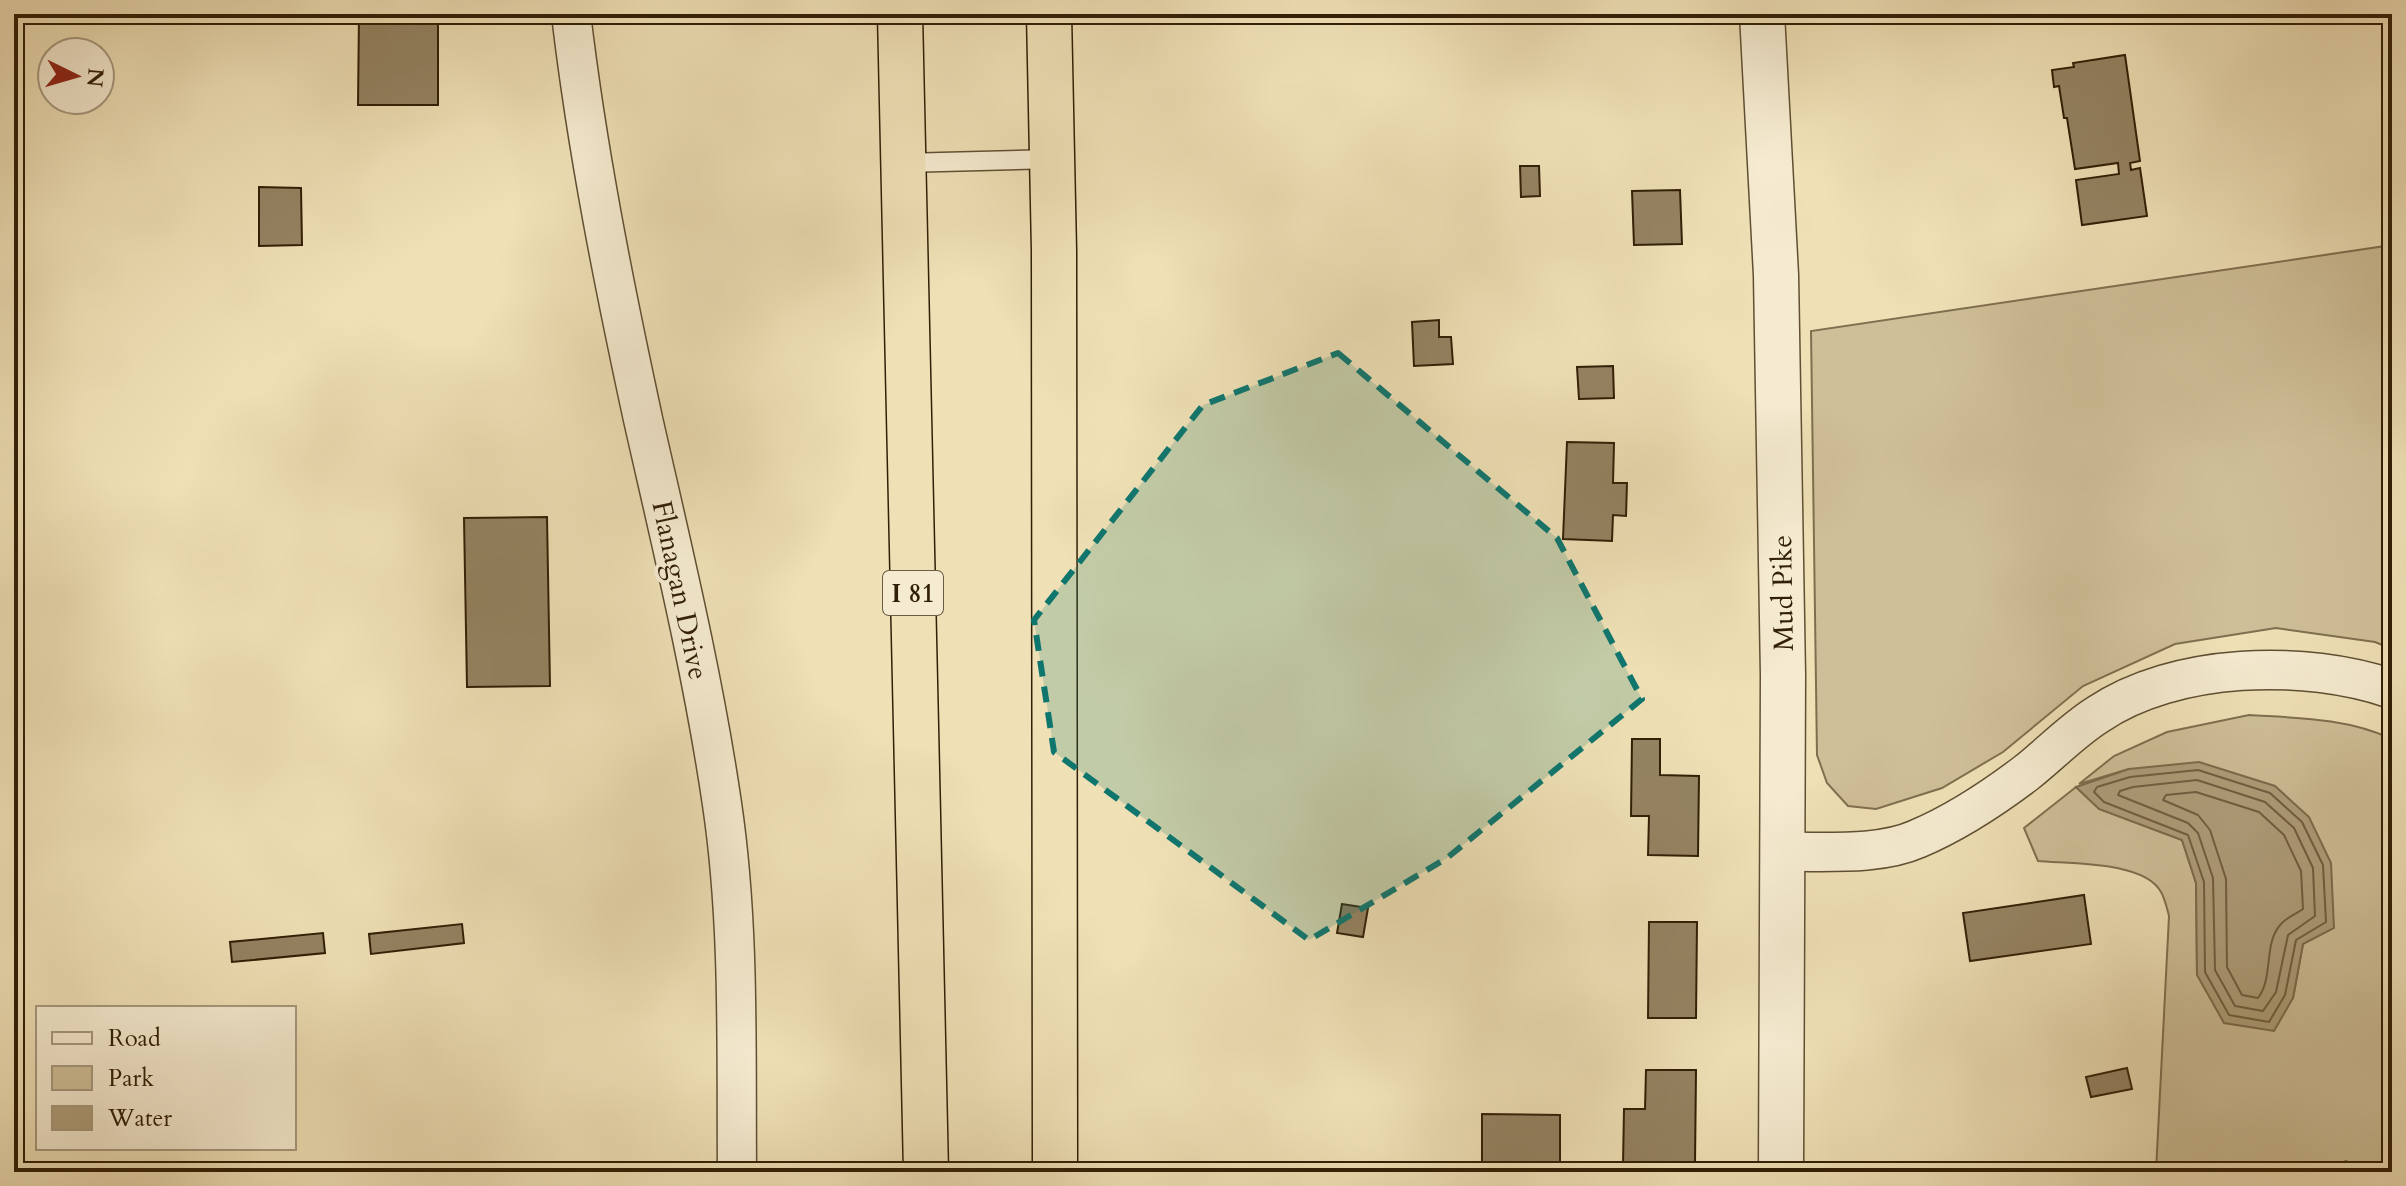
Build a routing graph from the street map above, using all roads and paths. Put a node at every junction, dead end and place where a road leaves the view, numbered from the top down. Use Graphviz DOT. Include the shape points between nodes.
graph roads {
  1 [pos="571,14"];
  2 [pos="900,14"];
  3 [pos="1049,14"];
  4 [pos="1762,14"];
  5 [pos="1053,159"];
  6 [pos="903,163"];
  7 [pos="2392,689"];
  8 [pos="1784,852"];
  9 [pos="737,1172"];
  10 [pos="926,1172"];
  11 [pos="1055,1172"];
  12 [pos="1781,1172"];
  1 -- 9 [label="street, Flanagan Drive" via="581,101 642,414 698,661 723,806 734,936"];
  2 -- 6 [label="highway, I 81"];
  3 -- 5 [label="highway"];
  4 -- 8 [label="street, Mud Pike" via="1776,290"];
  5 -- 6 [label="lane"];
  5 -- 11 [label="highway"];
  6 -- 10 [label="highway, I 81"];
  7 -- 8 [label="street" via="2362,678 2241,671 2140,691 2097,715 1975,808 1914,841 1866,850"];
  8 -- 12 [label="street, Mud Pike"];
}
